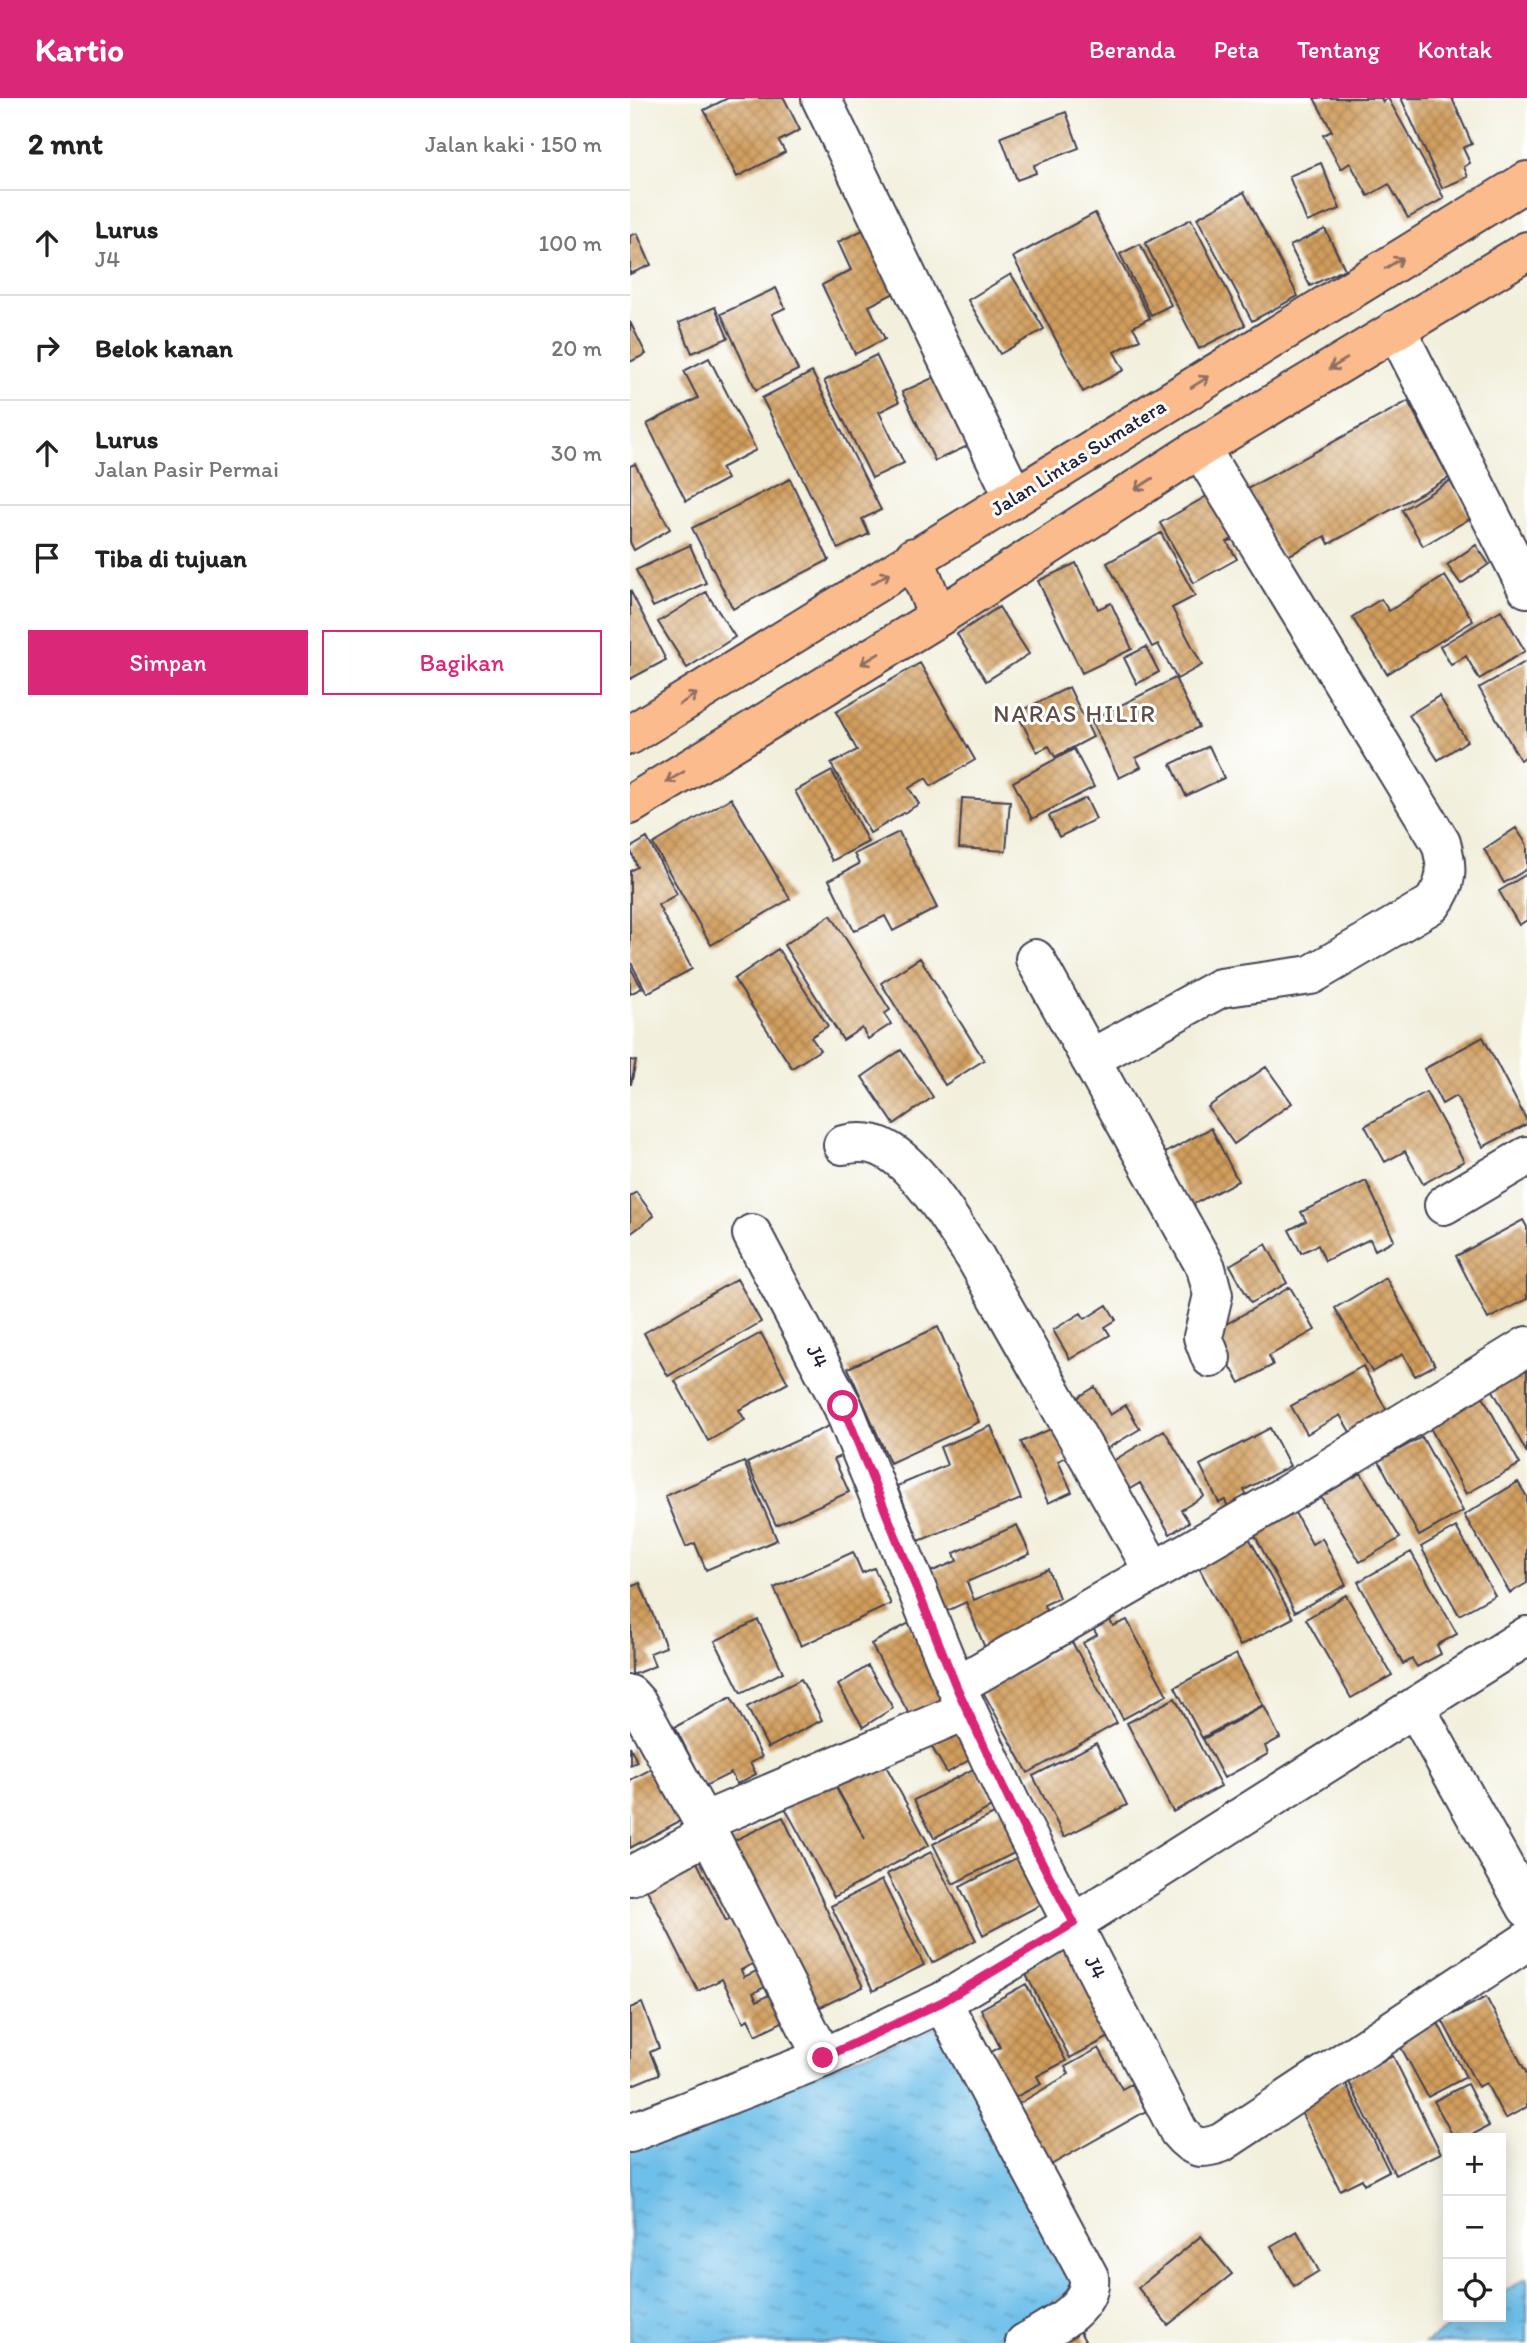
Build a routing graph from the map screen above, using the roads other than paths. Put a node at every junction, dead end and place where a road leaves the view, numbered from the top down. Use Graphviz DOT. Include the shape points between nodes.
graph roads {
  1 [pos="821,98"];
  2 [pos="1527,181"];
  3 [pos="1527,251"];
  4 [pos="1396,329"];
  5 [pos="1200,448"];
  6 [pos="1014,497"];
  7 [pos="914,557"];
  8 [pos="1527,588"];
  9 [pos="938,617"];
  10 [pos="630,735"];
  11 [pos="630,804"];
  12 [pos="1035,959"];
  13 [pos="1090,1059"];
  14 [pos="843,1145"];
  15 [pos="1527,1156"];
  16 [pos="1444,1205"];
  17 [pos="752,1234"];
  18 [pos="1527,1346"];
  19 [pos="1211,1358"];
  20 [pos="1153,1570"];
  21 [pos="1527,1636"];
  22 [pos="630,1695"];
  23 [pos="962,1698"];
  24 [pos="1415,1707"];
  25 [pos="706,1828"];
  26 [pos="630,1876"];
  27 [pos="1527,1908"];
  28 [pos="1074,1923"];
  29 [pos="1527,1941"];
  30 [pos="942,2002"];
  31 [pos="823,2058"];
  32 [pos="630,2133"];
  33 [pos="1025,2343"];
  1 -- 6 [label="street"];
  6 -- 2 [label="highway, Jalan Lintas Sumatera, one-way"];
  3 -- 4 [label="highway"];
  4 -- 5 [label="highway, one-way"];
  4 -- 8 [label="street"];
  5 -- 9 [label="highway, one-way"];
  5 -- 13 [label="street" via="1441,843 1447,867 1444,889 1432,904 1311,975 1220,988"];
  6 -- 7 [label="highway, Jalan Lintas Sumatera"];
  7 -- 9 [label="highway"];
  10 -- 7 [label="highway, Jalan Lintas Sumatera, one-way"];
  9 -- 11 [label="highway, one-way"];
  12 -- 13 [label="street"];
  13 -- 19 [label="street" via="1206,1268 1213,1288 1203,1337"];
  14 -- 20 [label="street" via="869,1144 902,1160 945,1214 975,1257"];
  15 -- 16 [label="street"];
  17 -- 23 [label="street, J4" via="843,1406"];
  18 -- 20 [label="street" via="1286,1495"];
  20 -- 23 [label="street"];
  21 -- 24 [label="street"];
  22 -- 25 [label="street"];
  23 -- 25 [label="street"];
  23 -- 28 [label="street, J4"];
  24 -- 27 [label="street"];
  24 -- 28 [label="street"];
  25 -- 26 [label="street"];
  25 -- 31 [label="street"];
  28 -- 29 [label="street, J4" via="1179,2132 1190,2145 1204,2149 1221,2143"];
  28 -- 30 [label="street"];
  30 -- 31 [label="street"];
  30 -- 33 [label="street" via="1089,2277 1091,2288 1081,2304"];
  31 -- 32 [label="street"];
}
